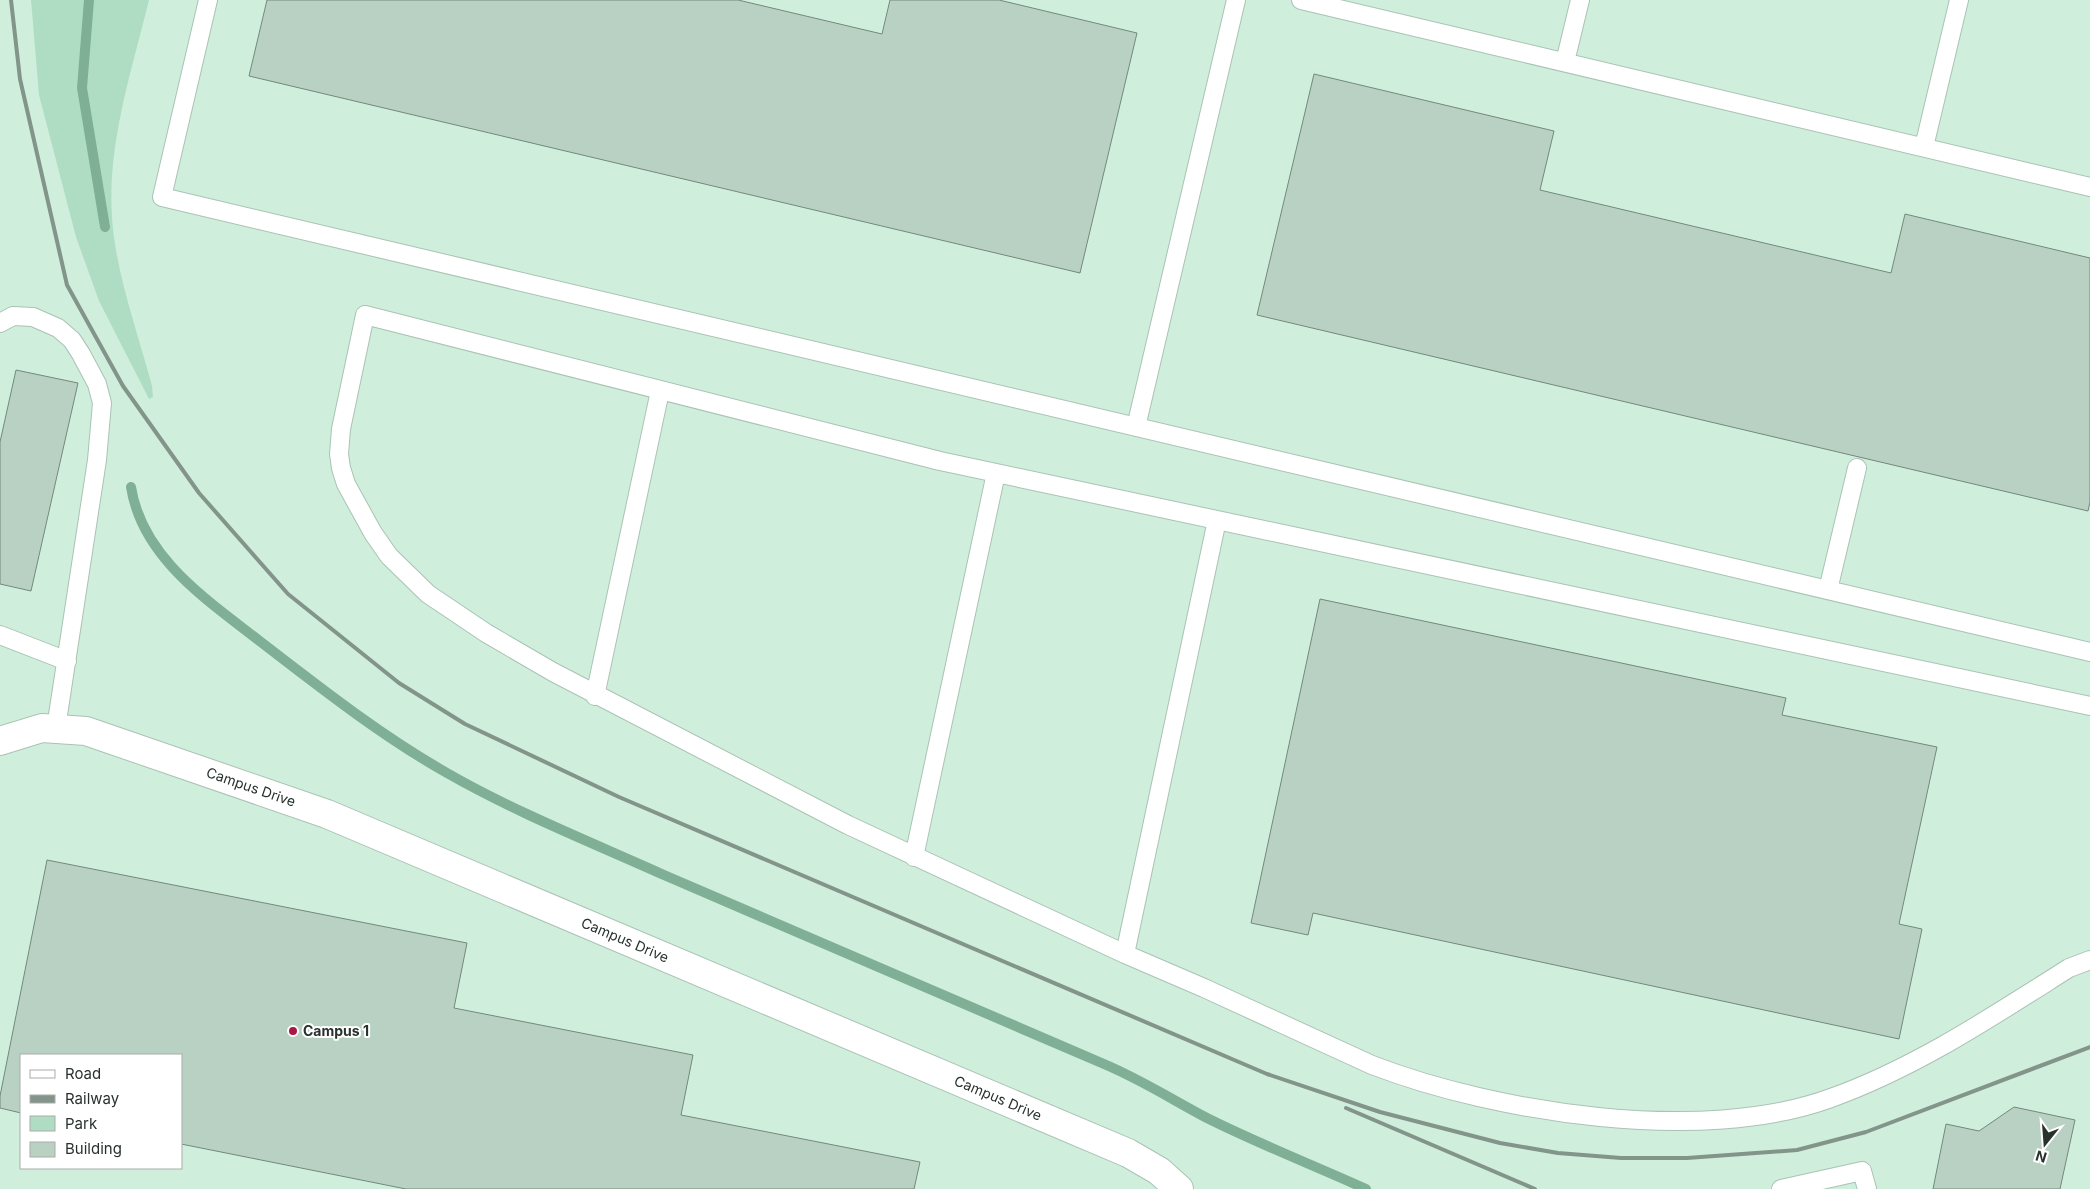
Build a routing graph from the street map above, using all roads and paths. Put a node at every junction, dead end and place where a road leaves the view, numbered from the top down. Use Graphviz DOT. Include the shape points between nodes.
graph roads {
  1 [pos="208,0"];
  2 [pos="1236,0"];
  3 [pos="1301,0"];
  4 [pos="1580,0"];
  5 [pos="1959,0"];
  6 [pos="1565,62"];
  7 [pos="1924,147"];
  8 [pos="2090,187"];
  9 [pos="0,323"];
  10 [pos="660,391"];
  11 [pos="1136,427"];
  12 [pos="1857,468"];
  13 [pos="996,473"];
  14 [pos="1217,520"];
  15 [pos="1828,590"];
  16 [pos="0,635"];
  17 [pos="2090,652"];
  18 [pos="67,661"];
  19 [pos="595,696"];
  20 [pos="2090,706"];
  21 [pos="56,728"];
  22 [pos="0,741"];
  23 [pos="914,857"];
  24 [pos="1125,954"];
  25 [pos="2090,960"];
  26 [pos="1179,1189"];
  27 [pos="1781,1189"];
  28 [pos="1867,1189"];
  1 -- 11 [label="lane" via="162,197"];
  2 -- 11 [label="lane"];
  3 -- 6 [label="lane"];
  4 -- 6 [label="lane"];
  5 -- 7 [label="lane"];
  6 -- 7 [label="lane"];
  7 -- 8 [label="lane"];
  9 -- 18 [label="lane" via="12,316 32,317 58,328 72,340 81,354 97,384 102,403 97,460"];
  10 -- 13 [label="lane" via="870,445"];
  10 -- 19 [label="lane"];
  10 -- 19 [label="lane" via="365,315 341,429 339,454 346,484 373,533 406,574 454,613"];
  11 -- 15 [label="lane"];
  12 -- 15 [label="lane"];
  13 -- 14 [label="lane"];
  13 -- 23 [label="lane"];
  14 -- 20 [label="lane"];
  14 -- 24 [label="lane"];
  15 -- 17 [label="lane"];
  16 -- 18 [label="lane"];
  18 -- 21 [label="lane"];
  19 -- 23 [label="lane"];
  21 -- 22 [label="street, Campus Drive" via="42,728"];
  21 -- 26 [label="street, Campus Drive" via="102,736 353,825 1128,1153 1159,1171"];
  23 -- 24 [label="lane"];
  24 -- 25 [label="lane" via="1372,1065 1425,1084 1545,1110 1653,1121 1754,1115 1797,1108 1830,1098 1942,1047 2069,968"];
  27 -- 28 [label="lane" via="1862,1172"];
}
